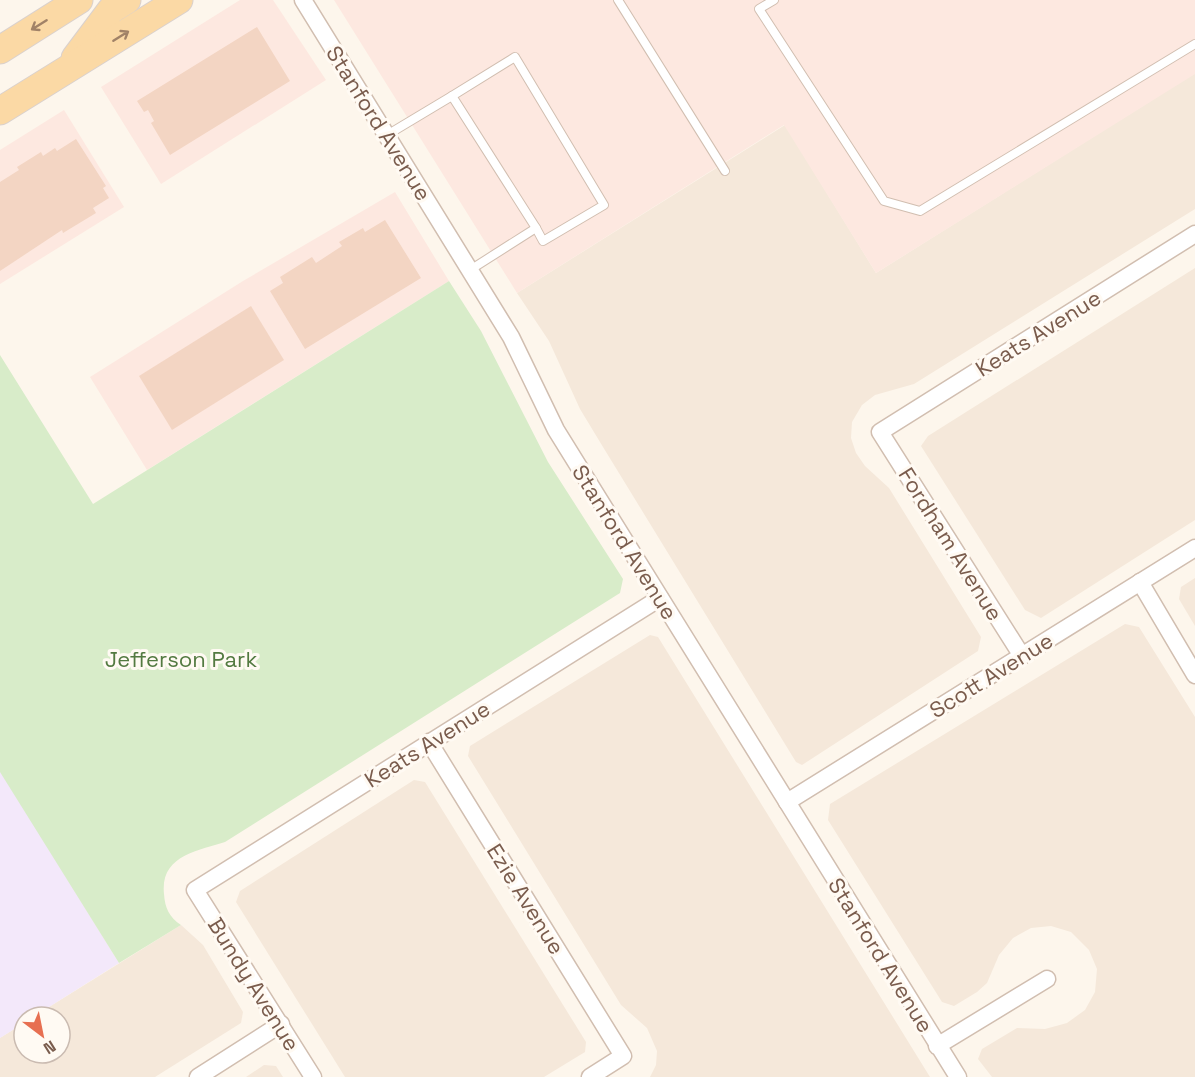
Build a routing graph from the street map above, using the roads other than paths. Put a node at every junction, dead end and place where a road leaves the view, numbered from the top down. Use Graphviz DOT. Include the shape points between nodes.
graph roads {
  1 [pos="79,0"];
  2 [pos="127,0"];
  3 [pos="179,0"];
  4 [pos="303,0"];
  5 [pos="618,0"];
  6 [pos="774,0"];
  7 [pos="1195,44"];
  8 [pos="0,50"];
  9 [pos="65,71"];
  10 [pos="452,96"];
  11 [pos="0,111"];
  12 [pos="387,135"];
  13 [pos="725,171"];
  14 [pos="536,228"];
  15 [pos="1195,234"];
  16 [pos="470,270"];
  17 [pos="880,432"];
  18 [pos="1195,548"];
  19 [pos="1140,582"];
  20 [pos="660,598"];
  21 [pos="1022,656"];
  22 [pos="1195,675"];
  23 [pos="429,742"];
  24 [pos="787,802"];
  25 [pos="195,890"];
  26 [pos="1047,979"];
  27 [pos="280,1024"];
  28 [pos="937,1046"];
  29 [pos="198,1077"];
  30 [pos="313,1077"];
  31 [pos="590,1077"];
  32 [pos="958,1077"];
  1 -- 8 [label="main road, one-way"];
  2 -- 9 [label="main road" via="111,10"];
  9 -- 3 [label="main road, one-way"];
  4 -- 12 [label="street, Stanford Avenue"];
  5 -- 13 [label="lane"];
  6 -- 7 [label="lane" via="759,9 884,201 920,211"];
  9 -- 11 [label="main road"];
  10 -- 12 [label="lane"];
  10 -- 14 [label="lane"];
  10 -- 14 [label="lane" via="515,57 604,205 543,240"];
  12 -- 16 [label="street, Stanford Avenue"];
  14 -- 16 [label="lane"];
  15 -- 17 [label="street, Keats Avenue"];
  16 -- 20 [label="street, Stanford Avenue" via="511,337 556,430"];
  17 -- 21 [label="street, Fordham Avenue"];
  18 -- 19 [label="street, Scott Avenue"];
  19 -- 21 [label="street, Scott Avenue"];
  19 -- 22 [label="street"];
  20 -- 23 [label="street, Keats Avenue"];
  20 -- 24 [label="street, Stanford Avenue"];
  21 -- 24 [label="street, Scott Avenue"];
  23 -- 25 [label="street, Keats Avenue"];
  23 -- 31 [label="street, Ezie Avenue" via="623,1056"];
  24 -- 28 [label="street, Stanford Avenue"];
  25 -- 27 [label="street, Bundy Avenue"];
  26 -- 28 [label="street"];
  27 -- 29 [label="street"];
  27 -- 30 [label="street, Bundy Avenue"];
  28 -- 32 [label="street, Stanford Avenue"];
}
